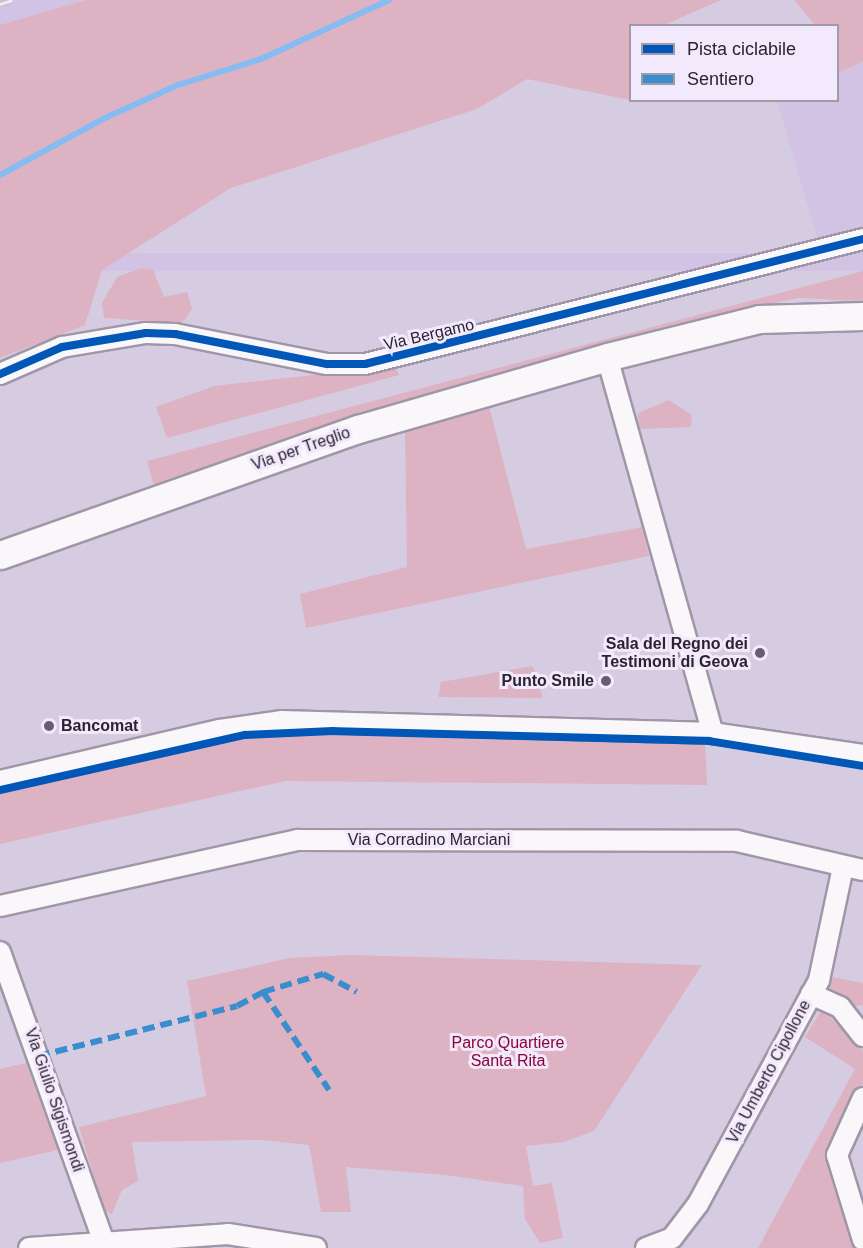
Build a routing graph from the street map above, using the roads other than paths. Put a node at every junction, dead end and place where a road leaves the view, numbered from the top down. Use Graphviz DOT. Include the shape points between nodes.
graph roads {
  1 [pos="863,239"];
  2 [pos="863,316"];
  3 [pos="607,357"];
  4 [pos="0,374"];
  5 [pos="0,555"];
  6 [pos="713,733"];
  7 [pos="863,755"];
  8 [pos="0,781"];
  9 [pos="853,868"];
  10 [pos="0,906"];
  11 [pos="0,952"];
  12 [pos="811,994"];
  13 [pos="863,1036"];
  14 [pos="863,1098"];
  15 [pos="863,1240"];
  16 [pos="105,1246"];
  17 [pos="29,1248"];
  18 [pos="316,1248"];
  19 [pos="646,1248"];
  1 -- 4 [label="street, Via Bergamo" via="365,364 327,364 175,334 146,333 62,347"];
  2 -- 3 [label="main road, Via per Treglio" via="759,319"];
  3 -- 5 [label="main road, Via per Treglio" via="358,429"];
  3 -- 6 [label="street"];
  6 -- 7 [label="street"];
  6 -- 8 [label="street" via="282,721"];
  9 -- 10 [label="street, Via Corradino Marciani" via="737,841 298,840"];
  9 -- 12 [label="street, Via Umberto Cipollone"];
  11 -- 16 [label="street, Via Giulio Sigismondi"];
  12 -- 13 [label="street" via="840,1007"];
  12 -- 19 [label="street, Via Umberto Cipollone" via="698,1204 672,1238"];
  14 -- 15 [label="street" via="837,1155"];
  16 -- 17 [label="street"];
  16 -- 18 [label="street" via="228,1234"];
}
